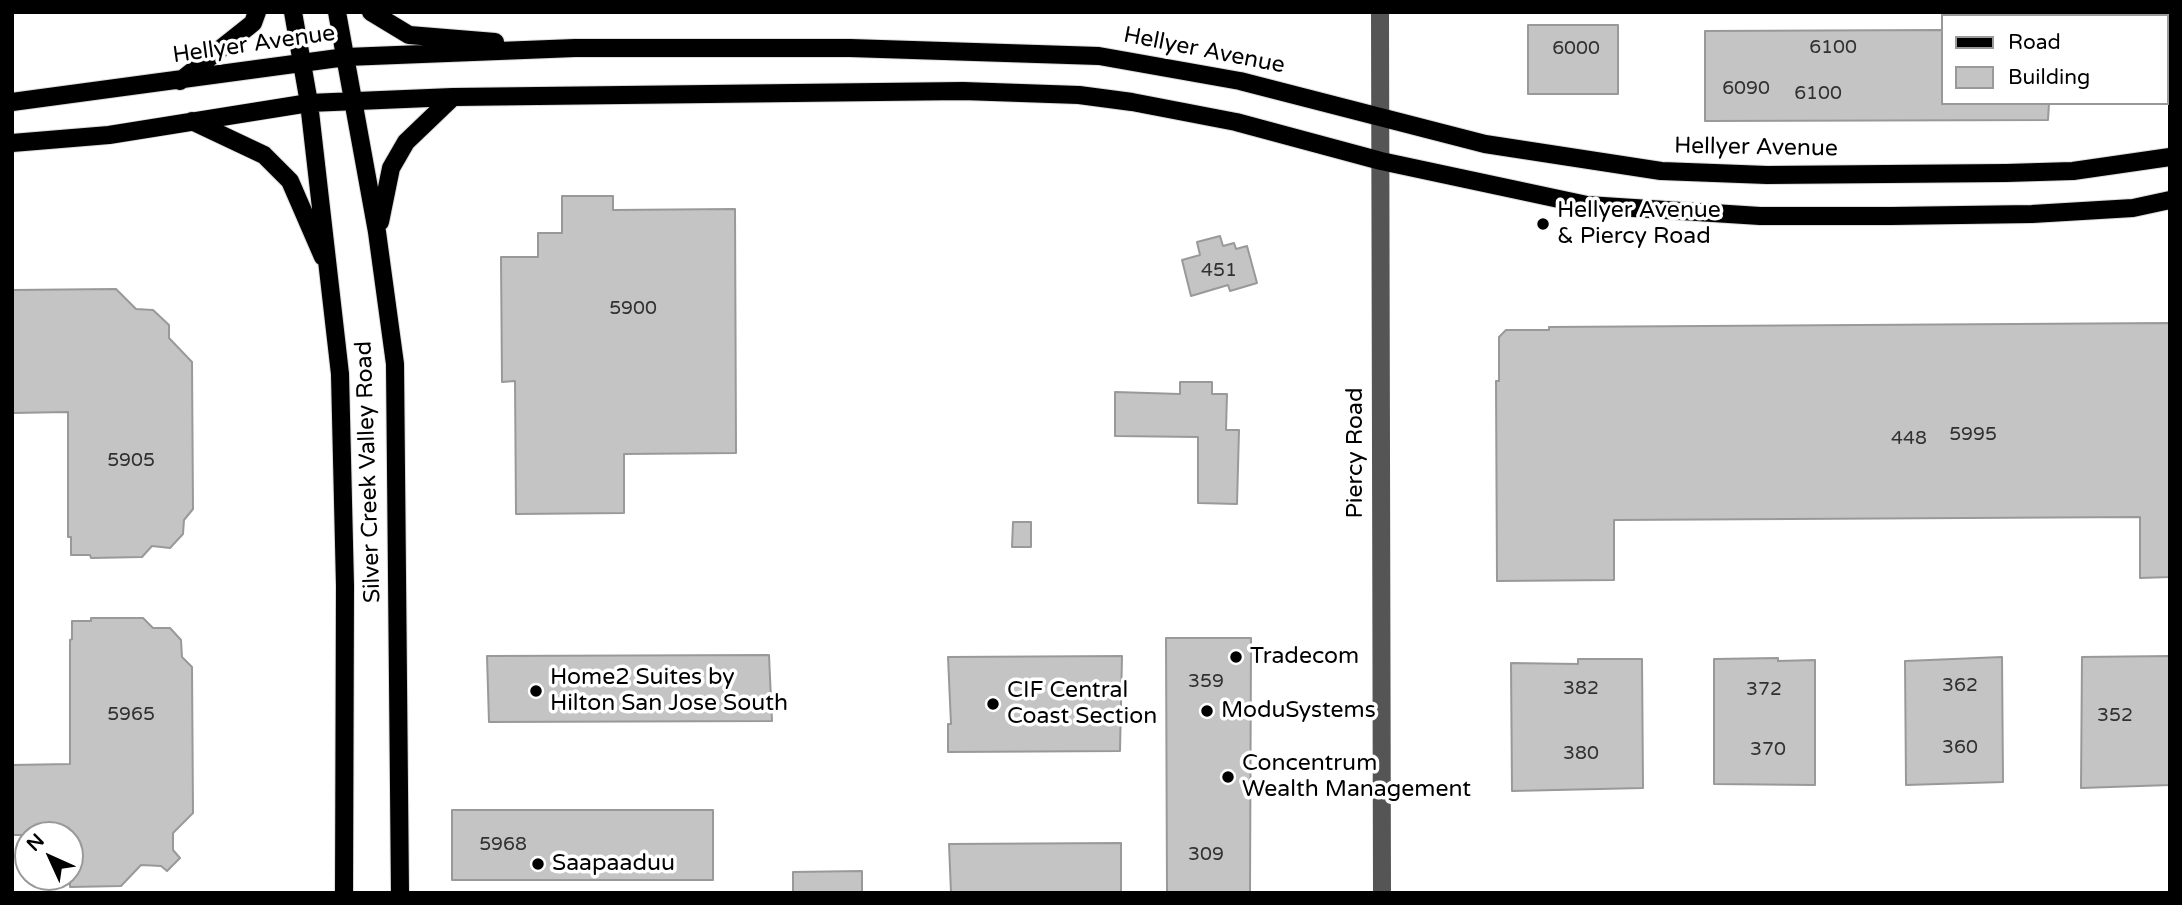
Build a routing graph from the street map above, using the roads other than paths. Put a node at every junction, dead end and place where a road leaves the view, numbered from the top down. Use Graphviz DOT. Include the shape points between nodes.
graph roads {
  1 [pos="257,12"];
  2 [pos="293,12"];
  3 [pos="337,12"];
  4 [pos="371,12"];
  5 [pos="1380,12"];
  6 [pos="575,48"];
  7 [pos="346,57"];
  8 [pos="301,62"];
  9 [pos="180,81"];
  10 [pos="453,97"];
  11 [pos="12,102"];
  12 [pos="355,102"];
  13 [pos="309,103"];
  14 [pos="1380,116"];
  15 [pos="192,121"];
  16 [pos="12,143"];
  17 [pos="2170,158"];
  18 [pos="1381,161"];
  19 [pos="2170,200"];
  20 [pos="377,232"];
  21 [pos="331,274"];
  22 [pos="344,893"];
  23 [pos="400,893"];
  24 [pos="1382,893"];
  1 -- 9 [label="main road" via="253,23"];
  2 -- 8 [label="main road, Silver Creek Valley Road"];
  3 -- 7 [label="main road, Silver Creek Valley Road"];
  4 -- 6 [label="main road" via="409,34"];
  5 -- 14 [label="street, Piercy Road"];
  6 -- 7 [label="main road, Hellyer Avenue"];
  6 -- 14 [label="main road, Hellyer Avenue" via="850,48 1099,56 1240,81"];
  7 -- 8 [label="main road, Hellyer Avenue"];
  7 -- 12 [label="main road, Silver Creek Valley Road"];
  8 -- 9 [label="main road, Hellyer Avenue"];
  8 -- 13 [label="main road, Silver Creek Valley Road"];
  9 -- 11 [label="main road, Hellyer Avenue"];
  10 -- 12 [label="main road"];
  10 -- 18 [label="main road" via="963,91 1079,95 1236,122"];
  10 -- 20 [label="main road" via="406,142 391,168"];
  12 -- 13 [label="main road"];
  12 -- 20 [label="main road, Silver Creek Valley Road"];
  13 -- 15 [label="main road"];
  13 -- 21 [label="main road, Silver Creek Valley Road"];
  14 -- 17 [label="main road, Hellyer Avenue" via="1485,144 1661,171 2007,173"];
  14 -- 18 [label="street, Piercy Road"];
  15 -- 16 [label="main road" via="109,135"];
  15 -- 21 [label="main road" via="264,155 290,181"];
  18 -- 19 [label="main road" via="1587,205 1760,216 2032,214 2133,208"];
  18 -- 24 [label="street, Piercy Road"];
  20 -- 23 [label="main road, Silver Creek Valley Road" via="395,364"];
  21 -- 22 [label="main road, Silver Creek Valley Road" via="341,387"];
}
